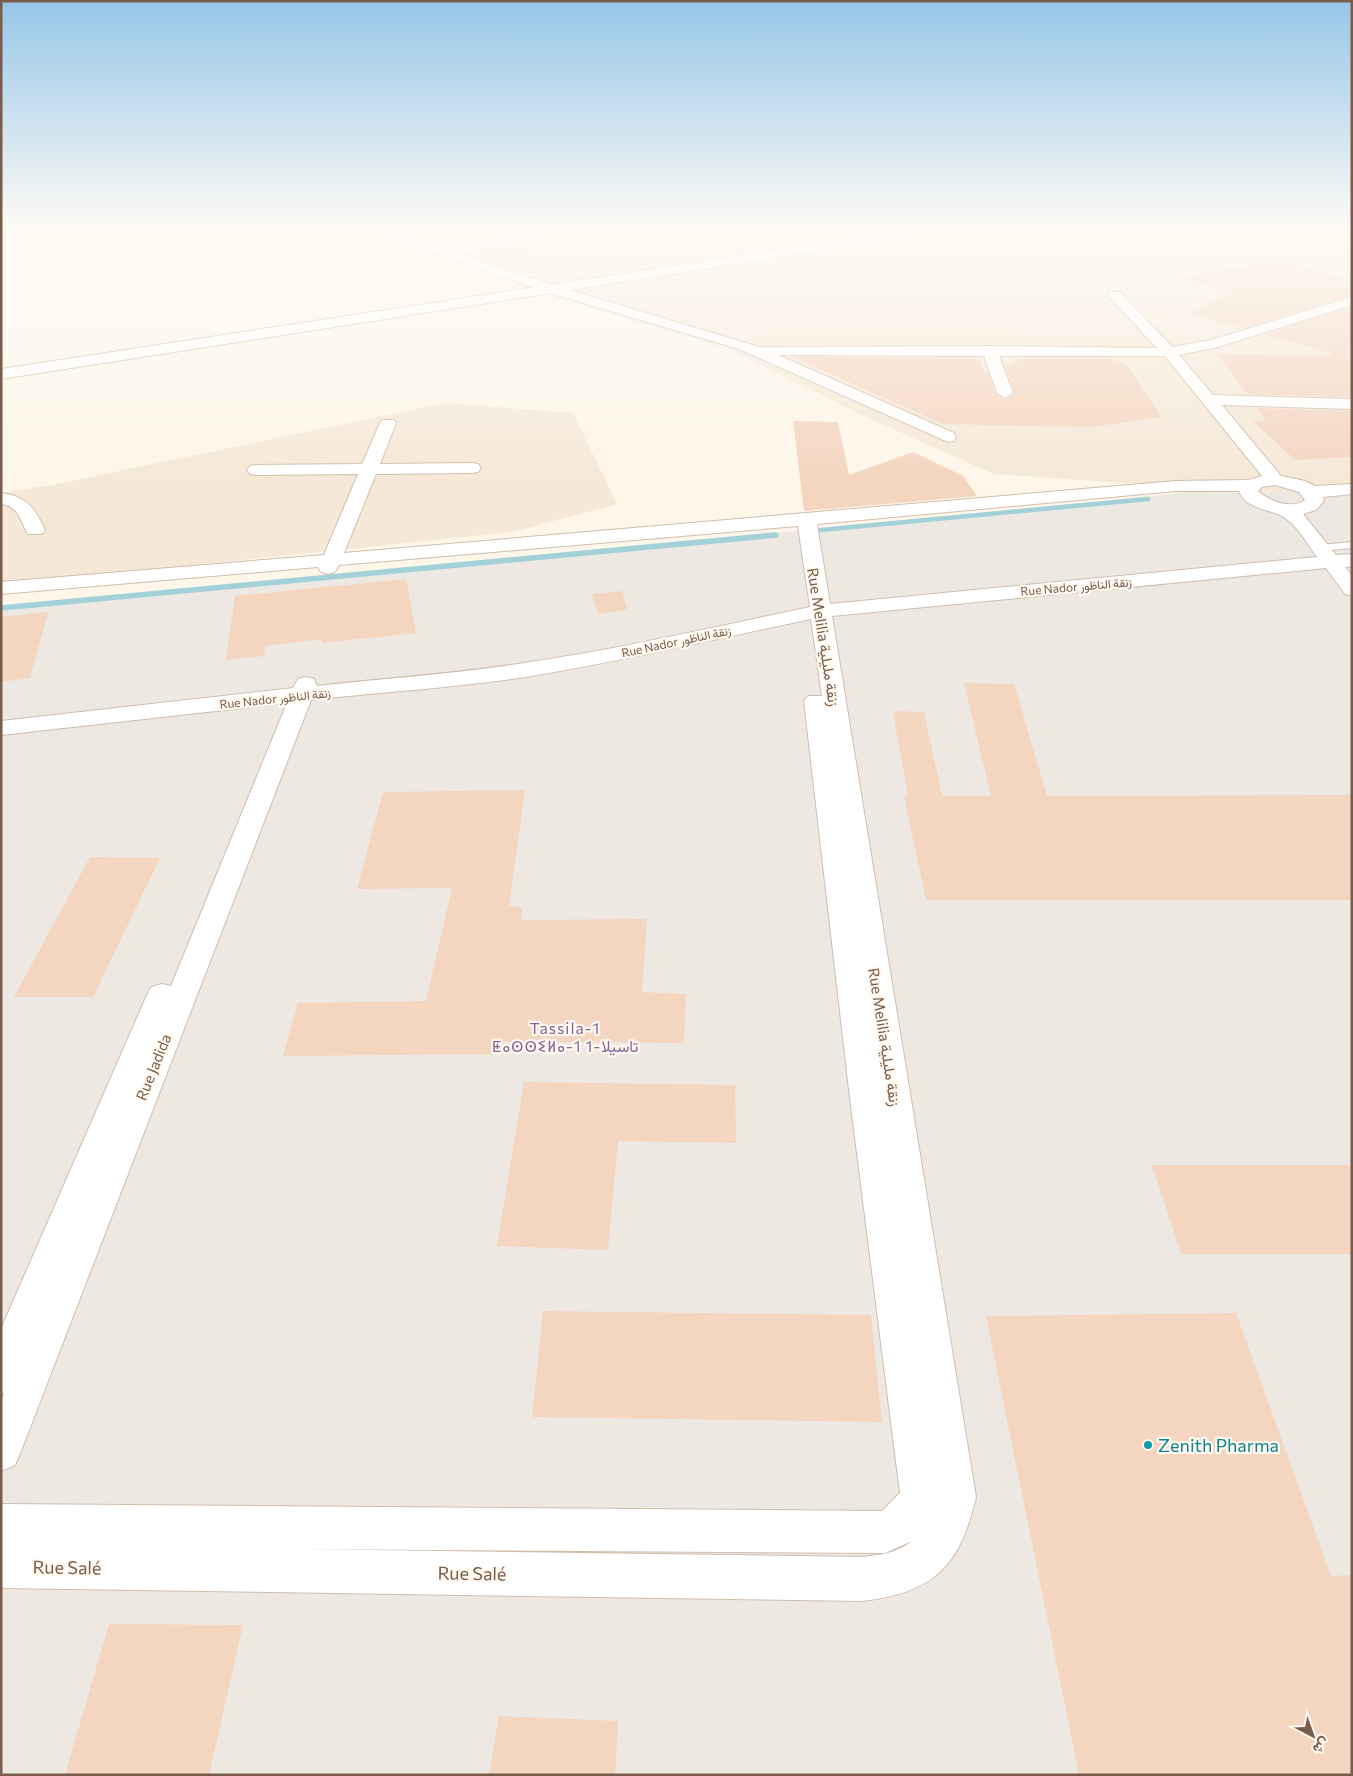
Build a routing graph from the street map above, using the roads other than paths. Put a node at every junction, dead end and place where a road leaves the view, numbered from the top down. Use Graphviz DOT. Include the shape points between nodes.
graph roads {
  1 [pos="349,314"];
  2 [pos="371,314"];
  3 [pos="636,314"];
  4 [pos="1133,314"];
  5 [pos="1313,314"];
  6 [pos="989,350"];
  7 [pos="754,351"];
  8 [pos="1169,352"];
  9 [pos="1,364"];
  10 [pos="1,374"];
  11 [pos="1005,394"];
  12 [pos="1209,400"];
  13 [pos="1352,404"];
  14 [pos="1352,410"];
  15 [pos="1220,412"];
  16 [pos="388,423"];
  17 [pos="948,437"];
  18 [pos="369,468"];
  19 [pos="472,468"];
  20 [pos="256,470"];
  21 [pos="1275,480"];
  22 [pos="1250,489"];
  23 [pos="1352,489"];
  24 [pos="1,498"];
  25 [pos="1311,499"];
  26 [pos="1267,505"];
  27 [pos="800,524"];
  28 [pos="35,530"];
  29 [pos="1339,553"];
  30 [pos="329,564"];
  31 [pos="1,588"];
  32 [pos="1352,590"];
  33 [pos="1,595"];
  34 [pos="812,607"];
  35 [pos="297,690"];
  36 [pos="1,718"];
  37 [pos="1,728"];
  38 [pos="1,1375"];
  39 [pos="1,1451"];
  40 [pos="903,1523"];
  41 [pos="1,1526"];
  42 [pos="934,1550"];
  43 [pos="1,1566"];
  1 -- 9 [label="street"];
  2 -- 10 [label="street"];
  3 -- 7 [label="street"];
  4 -- 8 [label="street"];
  5 -- 8 [label="street" via="1213,344"];
  6 -- 7 [label="street"];
  6 -- 8 [label="street"];
  6 -- 11 [label="street"];
  7 -- 17 [label="street"];
  8 -- 12 [label="street"];
  12 -- 13 [label="street"];
  12 -- 15 [label="street"];
  14 -- 15 [label="street" via="1271,414"];
  15 -- 21 [label="street"];
  16 -- 18 [label="street"];
  18 -- 19 [label="street"];
  18 -- 20 [label="street"];
  18 -- 30 [label="street"];
  21 -- 22 [label="street"];
  21 -- 25 [label="street" via="1295,484"];
  22 -- 26 [label="street"];
  22 -- 27 [label="street"];
  23 -- 25 [label="street"];
  24 -- 28 [label="street" via="24,506"];
  25 -- 26 [label="street" via="1288,509"];
  25 -- 29 [label="street" via="1314,518"];
  26 -- 29 [label="street" via="1297,518"];
  27 -- 30 [label="street"];
  27 -- 34 [label="street, Rue Melilia زنقة مليلية"];
  29 -- 32 [label="street"];
  29 -- 34 [label="street, Rue Nador زنقة الناظور"];
  30 -- 31 [label="street"];
  30 -- 33 [label="street"];
  34 -- 35 [label="street, Rue Nador زنقة الناظور" via="645,648 525,670 425,683"];
  34 -- 40 [label="street, Rue Melilia زنقة مليلية" via="866,1098 921,1494 913,1512"];
  34 -- 42 [label="street, Rue Melilia زنقة مليلية" via="955,1497 945,1534"];
  35 -- 36 [label="street, Rue Nador زنقة الناظور"];
  35 -- 37 [label="street, Rue Nador زنقة الناظور"];
  35 -- 38 [label="street, Rue Jadida"];
  35 -- 39 [label="street, Rue Jadida"];
  40 -- 41 [label="street" via="885,1532"];
  40 -- 42 [label="street"];
  42 -- 43 [label="street, Rue Salé" via="921,1563 904,1572 884,1578 862,1579"];
}
